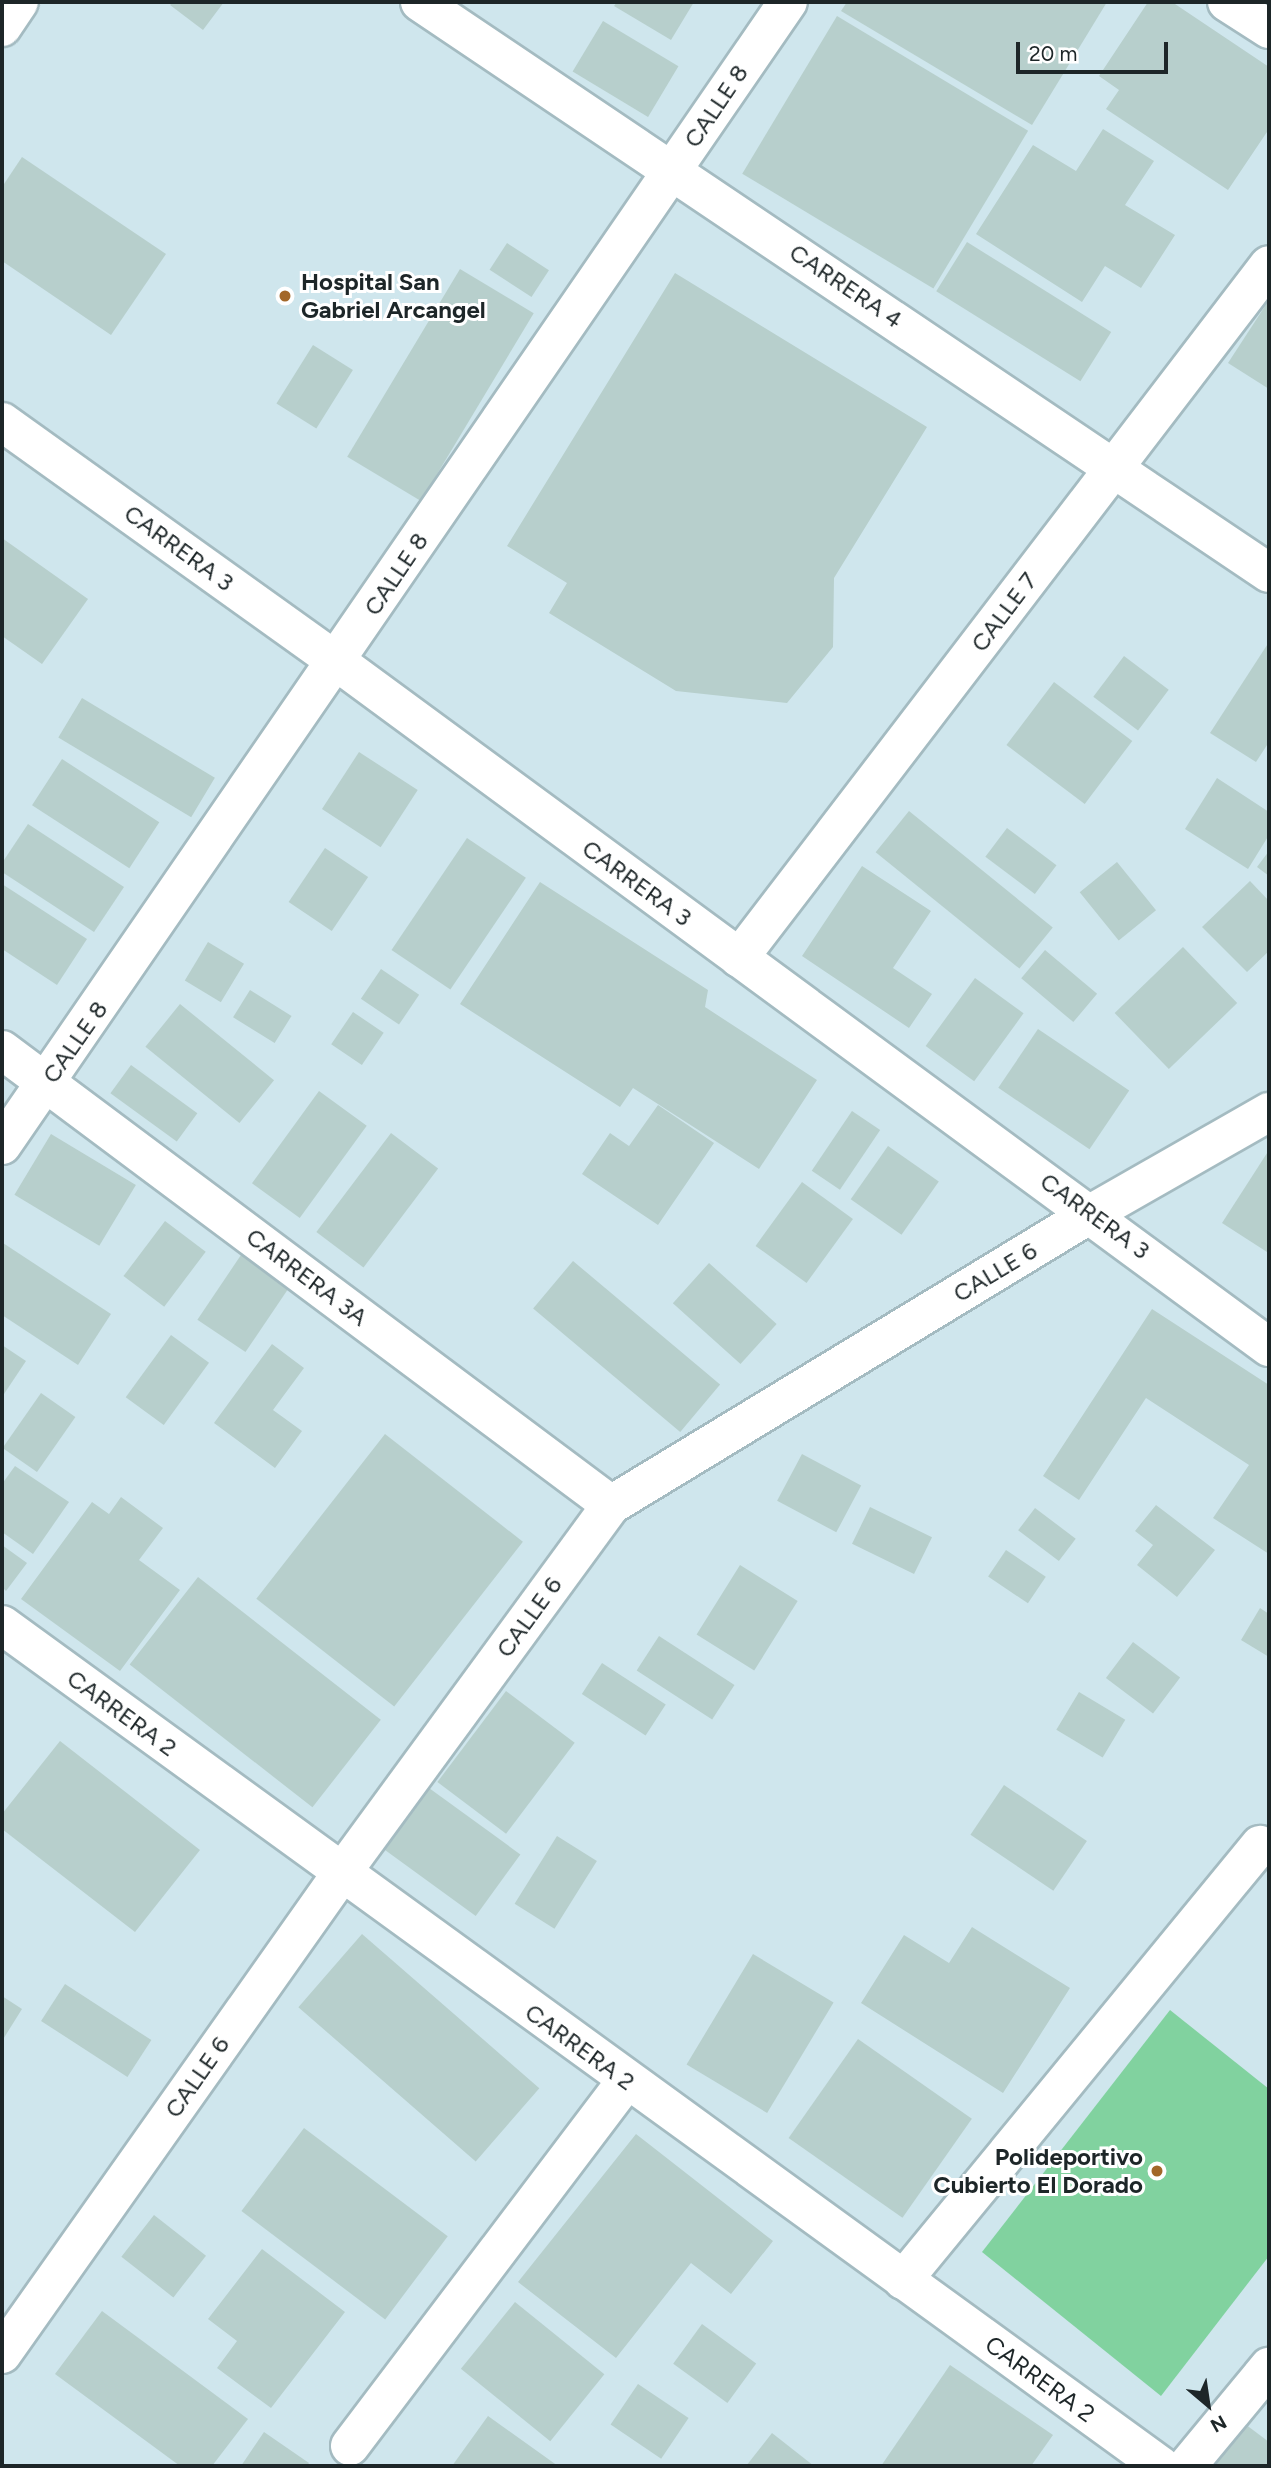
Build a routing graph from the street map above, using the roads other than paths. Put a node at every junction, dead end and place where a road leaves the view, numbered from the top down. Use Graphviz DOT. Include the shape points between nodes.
graph roads {
  1 [pos="19,2"];
  2 [pos="420,2"];
  3 [pos="788,2"];
  4 [pos="1227,2"];
  5 [pos="2,27"];
  6 [pos="1269,29"];
  7 [pos="673,168"];
  8 [pos="1269,265"];
  9 [pos="2,422"];
  10 [pos="1114,469"];
  11 [pos="1269,573"];
  12 [pos="336,661"];
  13 [pos="739,958"];
  14 [pos="2,1049"];
  15 [pos="47,1083"];
  16 [pos="1269,1112"];
  17 [pos="2,1145"];
  18 [pos="1092,1213"];
  19 [pos="1269,1347"];
  20 [pos="611,1504"];
  21 [pos="2,1625"];
  22 [pos="1260,1845"];
  23 [pos="341,1874"];
  24 [pos="627,2080"];
  25 [pos="903,2280"];
  26 [pos="2,2354"];
  27 [pos="1269,2367"];
  28 [pos="351,2446"];
  29 [pos="1161,2466"];
  30 [pos="1187,2466"];
  1 -- 5 [label="street"];
  2 -- 7 [label="street, CARRERA 4"];
  3 -- 7 [label="street, CALLE 8"];
  4 -- 6 [label="street"];
  7 -- 10 [label="street, CARRERA 4"];
  7 -- 12 [label="street, CALLE 8"];
  8 -- 10 [label="street, CALLE 7"];
  9 -- 12 [label="street, CARRERA 3"];
  10 -- 11 [label="street, CARRERA 4"];
  10 -- 13 [label="street, CALLE 7"];
  12 -- 13 [label="street, CARRERA 3"];
  12 -- 15 [label="street, CALLE 8"];
  13 -- 18 [label="street, CARRERA 3"];
  14 -- 15 [label="street, CARRERA 3A"];
  15 -- 17 [label="street, CALLE 8"];
  15 -- 20 [label="street, CARRERA 3A"];
  16 -- 18 [label="street, CALLE 6"];
  18 -- 19 [label="street, CARRERA 3"];
  18 -- 20 [label="street, CALLE 6"];
  20 -- 23 [label="street, CALLE 6"];
  21 -- 23 [label="street, CARRERA 2"];
  22 -- 25 [label="street"];
  23 -- 24 [label="street, CARRERA 2"];
  23 -- 26 [label="street, CALLE 6"];
  24 -- 25 [label="street, CARRERA 2"];
  24 -- 28 [label="street"];
  25 -- 29 [label="street, CARRERA 2"];
  27 -- 30 [label="street"];
}
